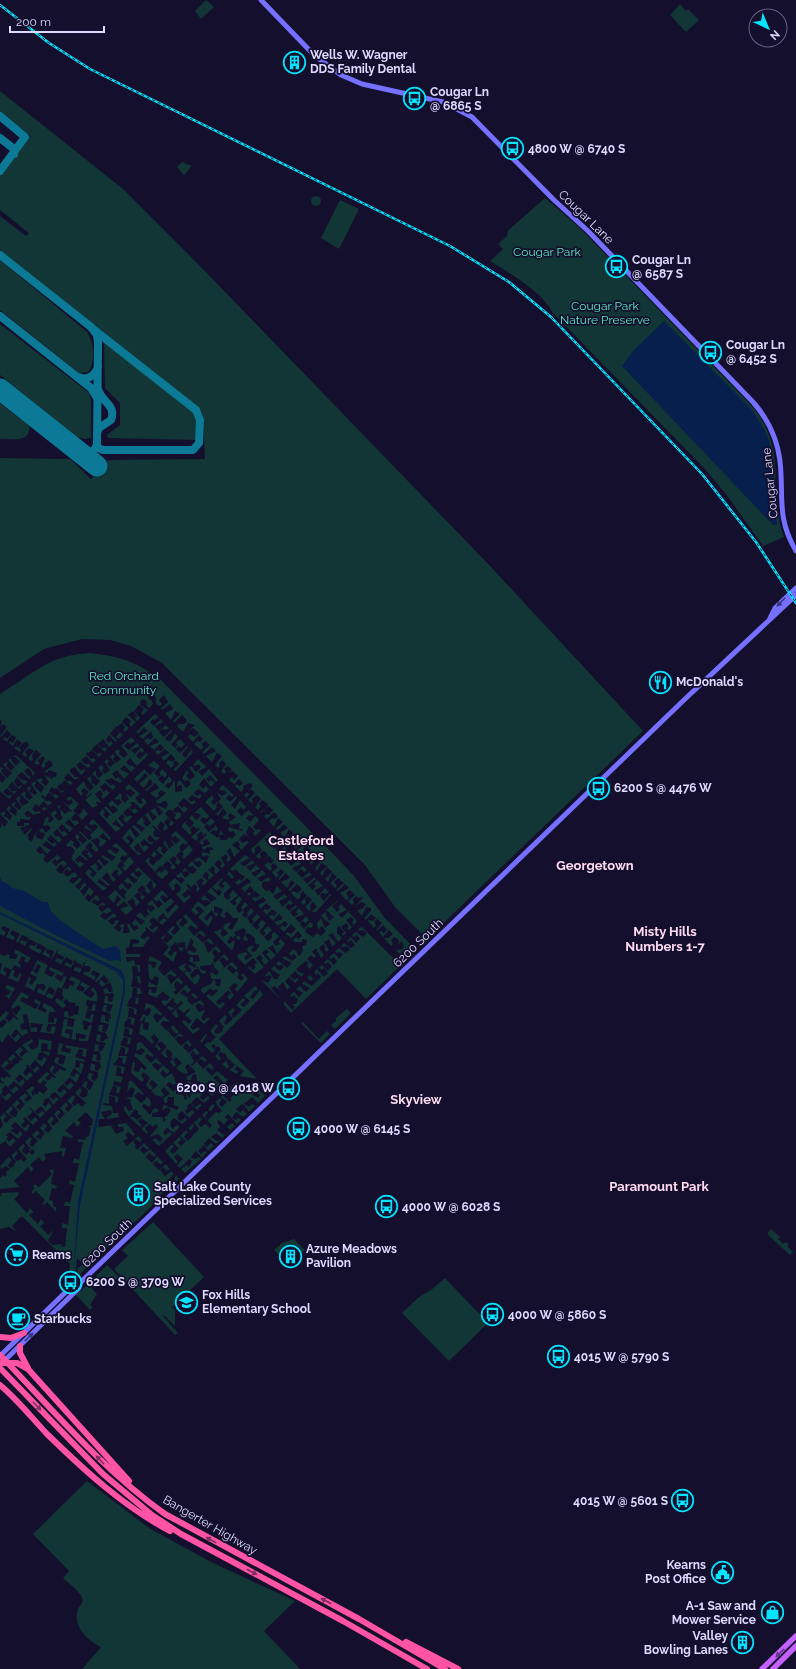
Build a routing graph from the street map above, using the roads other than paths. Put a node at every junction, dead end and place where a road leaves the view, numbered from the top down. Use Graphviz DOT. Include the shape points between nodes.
graph roads {
  1 [pos="261,0"];
  2 [pos="796,551"];
  3 [pos="796,588"];
  4 [pos="796,595"];
  5 [pos="770,618"];
  6 [pos="80,1282"];
  7 [pos="24,1333"];
  8 [pos="0,1337"];
  9 [pos="20,1346"];
  10 [pos="1,1359"];
  11 [pos="30,1371"];
  12 [pos="1,1385"];
  13 [pos="151,1504"];
  14 [pos="181,1534"];
  15 [pos="348,1613"];
  16 [pos="343,1621"];
  17 [pos="796,1636"];
  18 [pos="796,1646"];
  19 [pos="419,1669"];
  20 [pos="427,1669"];
  21 [pos="445,1669"];
  22 [pos="458,1669"];
  23 [pos="762,1669"];
  24 [pos="773,1669"];
  1 -- 2 [label="main road, Cougar Lane" via="318,59 346,78 437,100 467,114 591,234 744,392 763,415 772,430 777,446 781,470 782,513"];
  3 -- 5 [label="main road, 6200 South, one-way" via="775,608"];
  4 -- 5 [label="main road, 6200 South"];
  5 -- 6 [label="main road, 6200 South"];
  6 -- 7 [label="main road, 6200 South" via="75,1283"];
  9 -- 6 [label="main road, 6200 South, one-way" via="79,1288"];
  7 -- 8 [label="highway" via="12,1338"];
  7 -- 10 [label="main road, 6200 South"];
  9 -- 10 [label="main road, 6200 South"];
  9 -- 11 [label="highway" via="20,1352"];
  10 -- 11 [label="highway" via="20,1364"];
  13 -- 10 [label="highway, Bangerter Highway, one-way" via="110,1470 16,1371"];
  10 -- 14 [label="highway, Bangerter Highway, one-way" via="10,1378 111,1482 138,1505"];
  11 -- 13 [label="highway"];
  12 -- 14 [label="highway" via="47,1434 106,1487 154,1522"];
  15 -- 13 [label="highway, Bangerter Highway, one-way" via="174,1520"];
  14 -- 16 [label="highway, Bangerter Highway, one-way"];
  15 -- 21 [label="highway, Bangerter Highway"];
  15 -- 22 [label="highway"];
  16 -- 19 [label="highway"];
  16 -- 20 [label="highway, Bangerter Highway"];
  17 -- 23 [label="main road, one-way"];
  18 -- 24 [label="main road"];
}
